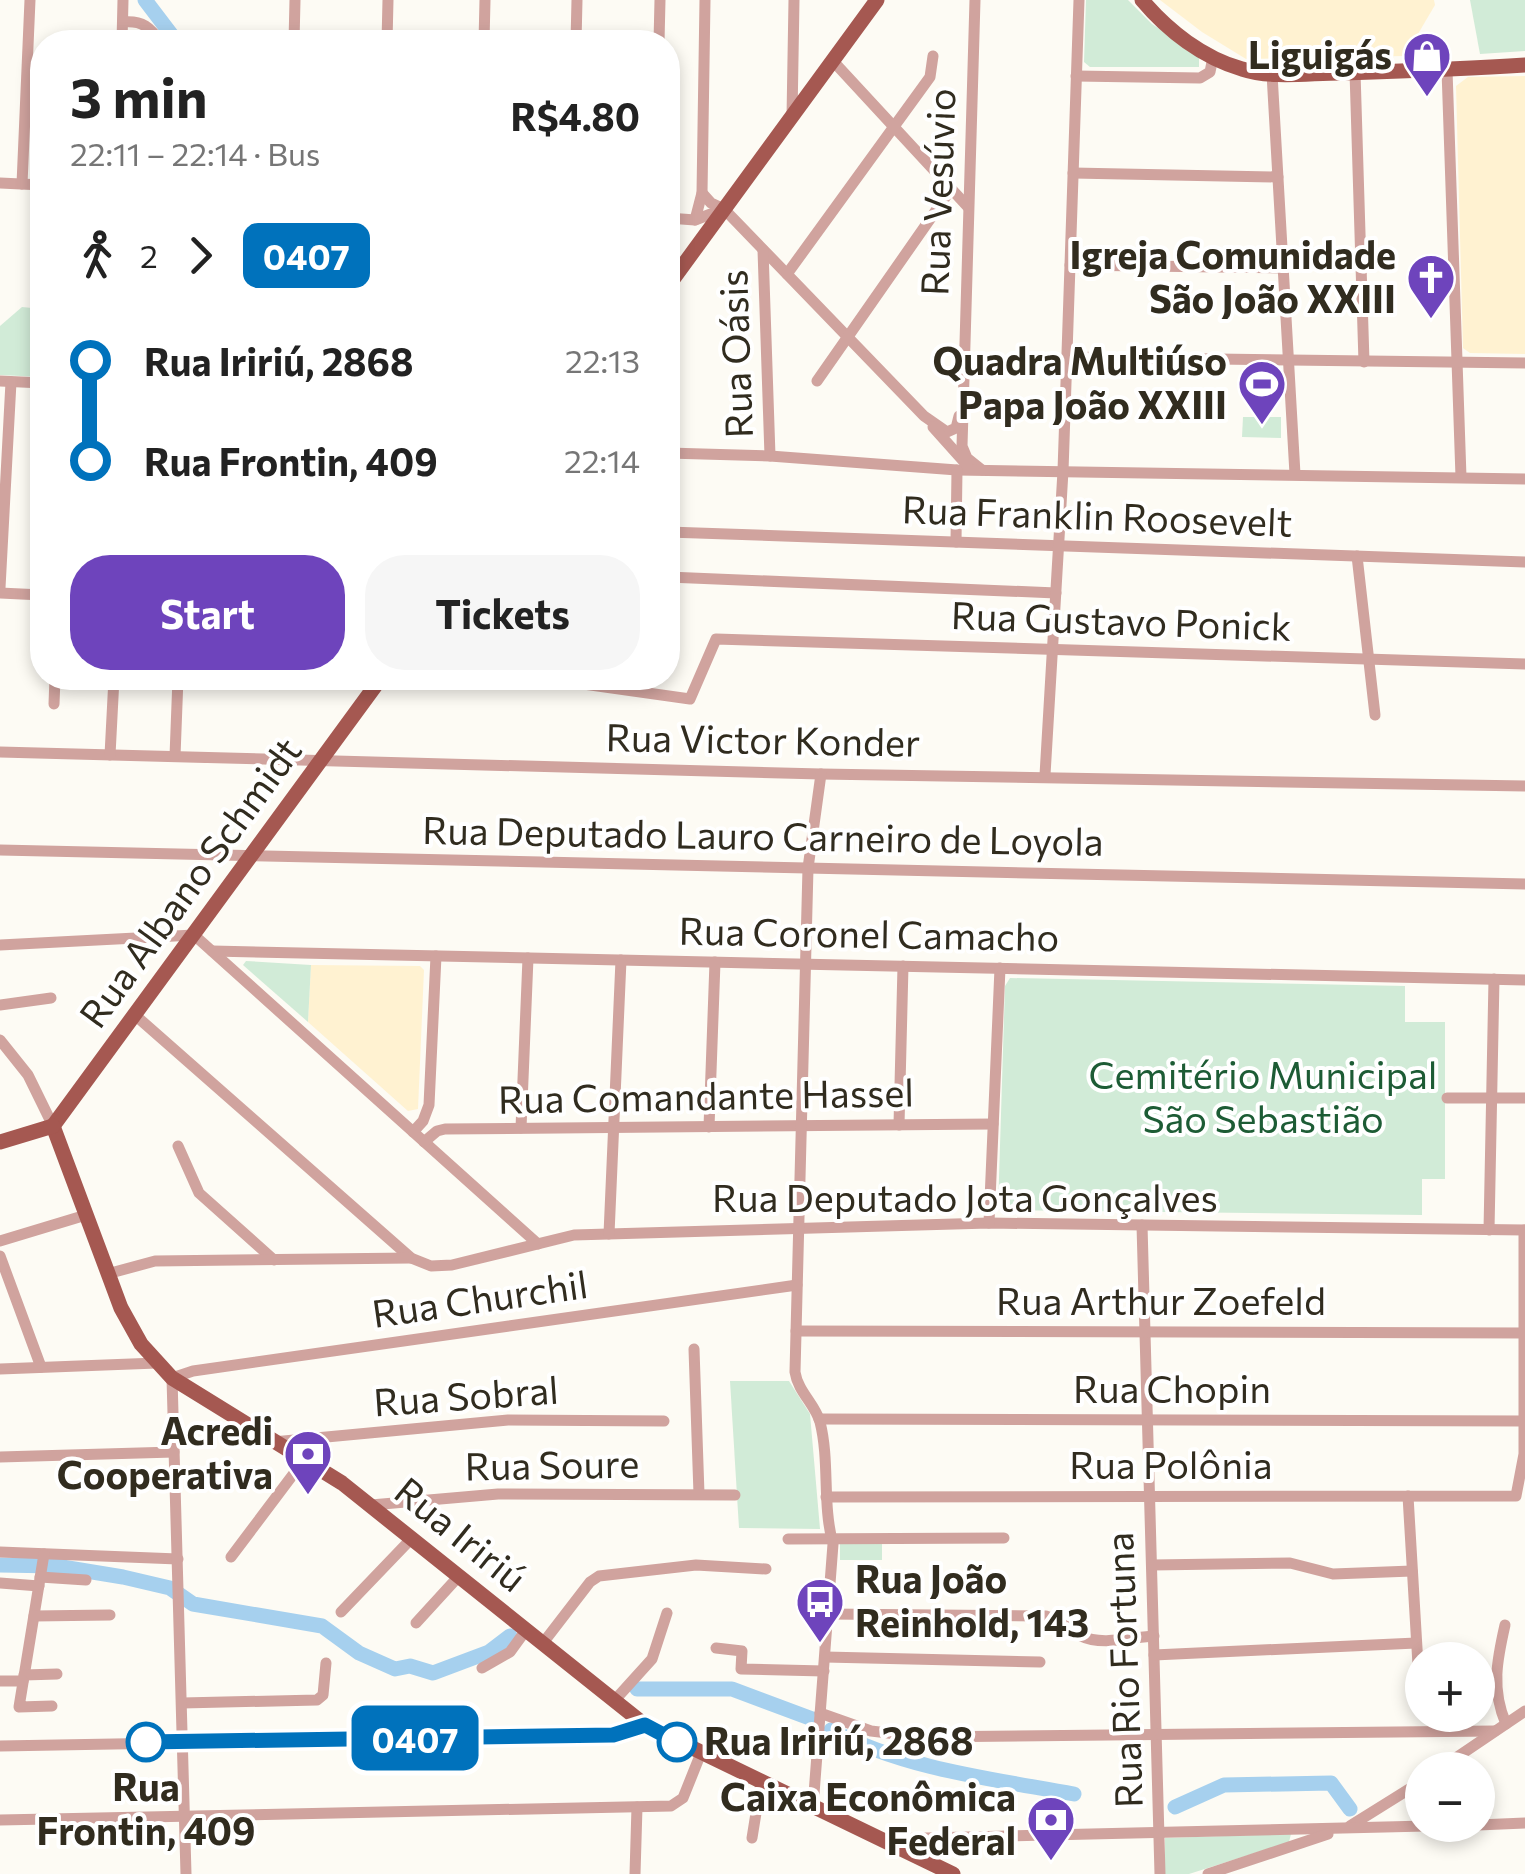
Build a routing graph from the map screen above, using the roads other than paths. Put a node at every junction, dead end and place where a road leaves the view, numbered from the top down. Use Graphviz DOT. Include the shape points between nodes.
graph roads {
  1 [pos="30,0"];
  2 [pos="123,0"];
  3 [pos="295,0"];
  4 [pos="388,0"];
  5 [pos="485,0"];
  6 [pos="577,0"];
  7 [pos="660,0"];
  8 [pos="706,0"];
  9 [pos="794,0"];
  10 [pos="877,0"];
  11 [pos="975,0"];
  12 [pos="1079,0"];
  13 [pos="1142,0"];
  14 [pos="123,22"];
  15 [pos="123,30"];
  16 [pos="152,30"];
  17 [pos="294,30"];
  18 [pos="387,30"];
  19 [pos="484,30"];
  20 [pos="576,30"];
  21 [pos="659,30"];
  22 [pos="933,56"];
  23 [pos="1213,57"];
  24 [pos="833,61"];
  25 [pos="1525,66"];
  26 [pos="1447,70"];
  27 [pos="1355,72"];
  28 [pos="1272,74"];
  29 [pos="1076,76"];
  30 [pos="792,117"];
  31 [pos="894,126"];
  32 [pos="1073,173"];
  33 [pos="1278,177"];
  34 [pos="0,183"];
  35 [pos="22,184"];
  36 [pos="30,184"];
  37 [pos="951,189"];
  38 [pos="702,193"];
  39 [pos="968,207"];
  40 [pos="724,210"];
  41 [pos="680,219"];
  42 [pos="695,220"];
  43 [pos="704,237"];
  44 [pos="763,250"];
  45 [pos="1070,266"];
  46 [pos="1284,268"];
  47 [pos="680,270"];
  48 [pos="787,274"];
  49 [pos="847,336"];
  50 [pos="1066,357"];
  51 [pos="1289,360"];
  52 [pos="1364,362"];
  53 [pos="1457,363"];
  54 [pos="1525,364"];
  55 [pos="816,381"];
  56 [pos="6,382"];
  57 [pos="962,397"];
  58 [pos="924,416"];
  59 [pos="958,450"];
  60 [pos="680,453"];
  61 [pos="770,456"];
  62 [pos="932,468"];
  63 [pos="958,470"];
  64 [pos="980,470"];
  65 [pos="1063,470"];
  66 [pos="1295,474"];
  67 [pos="1461,477"];
  68 [pos="1525,479"];
  69 [pos="680,532"];
  70 [pos="956,542"];
  71 [pos="1059,546"];
  72 [pos="1358,556"];
  73 [pos="1525,562"];
  74 [pos="680,578"];
  75 [pos="0,590"];
  76 [pos="1056,593"];
  77 [pos="30,594"];
  78 [pos="1052,650"];
  79 [pos="1369,660"];
  80 [pos="1525,664"];
  81 [pos="55,690"];
  82 [pos="113,690"];
  83 [pos="177,690"];
  84 [pos="372,690"];
  85 [pos="626,690"];
  86 [pos="54,704"];
  87 [pos="1375,715"];
  88 [pos="0,752"];
  89 [pos="110,755"];
  90 [pos="174,756"];
  91 [pos="321,759"];
  92 [pos="821,774"];
  93 [pos="1044,775"];
  94 [pos="1525,786"];
  95 [pos="0,850"];
  96 [pos="250,856"];
  97 [pos="808,868"];
  98 [pos="1525,884"];
  99 [pos="194,935"];
  100 [pos="0,945"];
  101 [pos="212,951"];
  102 [pos="436,956"];
  103 [pos="528,958"];
  104 [pos="621,960"];
  105 [pos="715,962"];
  106 [pos="806,964"];
  107 [pos="903,966"];
  108 [pos="1000,968"];
  109 [pos="1494,979"];
  110 [pos="1525,980"];
  111 [pos="52,998"];
  112 [pos="0,1006"];
  113 [pos="135,1015"];
  114 [pos="0,1040"];
  115 [pos="1447,1098"];
  116 [pos="1492,1098"];
  117 [pos="1525,1098"];
  118 [pos="993,1124"];
  119 [pos="899,1125"];
  120 [pos="53,1126"];
  121 [pos="709,1126"];
  122 [pos="802,1126"];
  123 [pos="521,1128"];
  124 [pos="614,1128"];
  125 [pos="413,1132"];
  126 [pos="0,1142"];
  127 [pos="424,1142"];
  128 [pos="178,1146"];
  129 [pos="86,1215"];
  130 [pos="989,1224"];
  131 [pos="1142,1225"];
  132 [pos="798,1229"];
  133 [pos="1489,1230"];
  134 [pos="1524,1230"];
  135 [pos="609,1234"];
  136 [pos="0,1241"];
  137 [pos="538,1244"];
  138 [pos="0,1256"];
  139 [pos="411,1258"];
  140 [pos="274,1260"];
  141 [pos="107,1274"];
  142 [pos="797,1285"];
  143 [pos="796,1331"];
  144 [pos="1145,1332"];
  145 [pos="1524,1333"];
  146 [pos="694,1349"];
  147 [pos="157,1363"];
  148 [pos="40,1367"];
  149 [pos="0,1369"];
  150 [pos="172,1378"];
  151 [pos="819,1419"];
  152 [pos="1148,1420"];
  153 [pos="664,1421"];
  154 [pos="1524,1421"];
  155 [pos="273,1442"];
  156 [pos="174,1452"];
  157 [pos="0,1457"];
  158 [pos="304,1460"];
  159 [pos="699,1494"];
  160 [pos="735,1495"];
  161 [pos="1150,1496"];
  162 [pos="1408,1496"];
  163 [pos="826,1497"];
  164 [pos="371,1505"];
  165 [pos="412,1538"];
  166 [pos="1004,1538"];
  167 [pos="788,1539"];
  168 [pos="832,1539"];
  169 [pos="0,1552"];
  170 [pos="231,1558"];
  171 [pos="178,1559"];
  172 [pos="1152,1565"];
  173 [pos="41,1569"];
  174 [pos="766,1569"];
  175 [pos="1412,1571"];
  176 [pos="459,1576"];
  177 [pos="86,1580"];
  178 [pos="0,1582"];
  179 [pos="341,1612"];
  180 [pos="667,1613"];
  181 [pos="110,1614"];
  182 [pos="828,1614"];
  183 [pos="34,1616"];
  184 [pos="416,1623"];
  185 [pos="1505,1625"];
  186 [pos="526,1630"];
  187 [pos="1154,1636"];
  188 [pos="1416,1642"];
  189 [pos="542,1644"];
  190 [pos="1405,1644"];
  191 [pos="716,1648"];
  192 [pos="1154,1655"];
  193 [pos="825,1656"];
  194 [pos="1040,1662"];
  195 [pos="326,1663"];
  196 [pos="482,1668"];
  197 [pos="824,1671"];
  198 [pos="57,1674"];
  199 [pos="24,1678"];
  200 [pos="0,1681"];
  201 [pos="614,1701"];
  202 [pos="182,1703"];
  203 [pos="52,1706"];
  204 [pos="1525,1712"];
  205 [pos="820,1721"];
  206 [pos="645,1725"];
  207 [pos="1500,1728"];
  208 [pos="1156,1734"];
  209 [pos="182,1742"];
  210 [pos="0,1746"];
  211 [pos="1465,1752"];
  212 [pos="700,1753"];
  213 [pos="761,1782"];
  214 [pos="1405,1791"];
  215 [pos="637,1807"];
  216 [pos="813,1807"];
  217 [pos="184,1816"];
  218 [pos="0,1820"];
  219 [pos="1525,1823"];
  220 [pos="1495,1824"];
  221 [pos="1405,1827"];
  222 [pos="1344,1829"];
  223 [pos="1159,1834"];
  224 [pos="752,1838"];
  225 [pos="881,1840"];
  226 [pos="186,1874"];
  227 [pos="635,1874"];
  228 [pos="954,1874"];
  229 [pos="1160,1874"];
  230 [pos="1208,1874"];
  1 -- 35 [label="street"];
  2 -- 14 [label="street"];
  3 -- 17 [label="street"];
  4 -- 18 [label="street"];
  5 -- 19 [label="street"];
  6 -- 20 [label="street"];
  7 -- 21 [label="street"];
  8 -- 38 [label="street"];
  9 -- 30 [label="street"];
  10 -- 24 [label="main road"];
  11 -- 39 [label="street, Rua Vesúvio"];
  12 -- 29 [label="street"];
  13 -- 23 [label="main road" via="1175,33"];
  14 -- 15 [label="street"];
  14 -- 16 [label="street"];
  22 -- 31 [label="street" via="930,77"];
  23 -- 28 [label="main road"];
  23 -- 29 [label="street" via="1210,72 1200,78"];
  24 -- 30 [label="main road"];
  24 -- 31 [label="street"];
  25 -- 26 [label="main road"];
  26 -- 27 [label="main road"];
  26 -- 53 [label="street"];
  27 -- 28 [label="main road"];
  27 -- 52 [label="street"];
  28 -- 33 [label="street"];
  29 -- 32 [label="street"];
  30 -- 40 [label="main road"];
  31 -- 37 [label="street"];
  31 -- 48 [label="street"];
  32 -- 33 [label="street"];
  32 -- 45 [label="street"];
  33 -- 46 [label="street"];
  34 -- 35 [label="street"];
  35 -- 36 [label="street"];
  37 -- 39 [label="street"];
  37 -- 49 [label="street"];
  38 -- 40 [label="street"];
  38 -- 42 [label="street"];
  39 -- 57 [label="street, Rua Vesúvio"];
  40 -- 42 [label="street"];
  40 -- 43 [label="main road"];
  40 -- 44 [label="street"];
  41 -- 42 [label="street"];
  42 -- 43 [label="street"];
  43 -- 47 [label="main road"];
  44 -- 48 [label="street"];
  44 -- 61 [label="street, Rua Oásis"];
  45 -- 46 [label="street"];
  45 -- 50 [label="street"];
  46 -- 51 [label="street"];
  48 -- 49 [label="street"];
  49 -- 55 [label="street"];
  49 -- 58 [label="street"];
  50 -- 51 [label="street"];
  50 -- 65 [label="street"];
  51 -- 52 [label="street"];
  51 -- 66 [label="street"];
  52 -- 53 [label="street"];
  53 -- 54 [label="street"];
  53 -- 67 [label="street"];
  56 -- 75 [label="street"];
  57 -- 58 [label="street" via="952,432"];
  57 -- 59 [label="street, Rua Vesúvio"];
  58 -- 59 [label="street"];
  59 -- 62 [label="street" via="948,464"];
  59 -- 64 [label="street"];
  60 -- 61 [label="street"];
  61 -- 62 [label="street"];
  62 -- 63 [label="street"];
  63 -- 64 [label="street"];
  63 -- 70 [label="street"];
  64 -- 65 [label="street"];
  65 -- 66 [label="street"];
  65 -- 71 [label="street"];
  66 -- 67 [label="street"];
  67 -- 68 [label="street"];
  69 -- 70 [label="street, Rua Franklin Roosevelt"];
  70 -- 71 [label="street, Rua Franklin Roosevelt"];
  71 -- 72 [label="street, Rua Franklin Roosevelt"];
  71 -- 76 [label="street"];
  72 -- 73 [label="street, Rua Franklin Roosevelt"];
  72 -- 79 [label="street"];
  74 -- 76 [label="street"];
  75 -- 77 [label="street"];
  76 -- 78 [label="street"];
  78 -- 79 [label="street, Rua Gustavo Ponick"];
  78 -- 85 [label="street, Rua Gustavo Ponick" via="716,640 690,699"];
  78 -- 93 [label="street"];
  79 -- 80 [label="street, Rua Gustavo Ponick"];
  79 -- 87 [label="street"];
  81 -- 86 [label="street"];
  82 -- 89 [label="street"];
  83 -- 90 [label="street"];
  84 -- 91 [label="main road, Rua Albano Schmidt"];
  88 -- 89 [label="street, Rua Victor Konder"];
  89 -- 90 [label="street, Rua Victor Konder"];
  90 -- 91 [label="street, Rua Victor Konder"];
  91 -- 92 [label="street, Rua Victor Konder"];
  91 -- 96 [label="main road, Rua Albano Schmidt"];
  92 -- 93 [label="street, Rua Victor Konder"];
  92 -- 97 [label="street"];
  93 -- 94 [label="street, Rua Victor Konder"];
  95 -- 96 [label="street, Rua Deputado Lauro Carneiro de Loyola"];
  96 -- 97 [label="street, Rua Deputado Lauro Carneiro de Loyola"];
  96 -- 99 [label="main road, Rua Albano Schmidt"];
  97 -- 98 [label="street, Rua Deputado Lauro Carneiro de Loyola"];
  97 -- 106 [label="street"];
  99 -- 100 [label="street"];
  99 -- 101 [label="street"];
  99 -- 113 [label="main road, Rua Albano Schmidt"];
  101 -- 102 [label="street, Rua Coronel Camacho"];
  101 -- 125 [label="street"];
  102 -- 103 [label="street, Rua Coronel Camacho"];
  102 -- 125 [label="street" via="429,1105"];
  103 -- 104 [label="street, Rua Coronel Camacho"];
  103 -- 123 [label="street"];
  104 -- 105 [label="street, Rua Coronel Camacho"];
  104 -- 124 [label="street"];
  105 -- 106 [label="street, Rua Coronel Camacho"];
  105 -- 121 [label="street"];
  106 -- 107 [label="street, Rua Coronel Camacho"];
  106 -- 122 [label="street"];
  107 -- 108 [label="street, Rua Coronel Camacho"];
  107 -- 119 [label="street"];
  108 -- 109 [label="street, Rua Coronel Camacho"];
  108 -- 118 [label="street"];
  109 -- 110 [label="street, Rua Coronel Camacho"];
  109 -- 116 [label="street"];
  111 -- 112 [label="street"];
  113 -- 120 [label="main road, Rua Albano Schmidt"];
  113 -- 139 [label="street"];
  114 -- 120 [label="street" via="28,1075"];
  115 -- 116 [label="street"];
  116 -- 117 [label="street"];
  116 -- 133 [label="street"];
  118 -- 119 [label="street, Rua Comandante Hassel"];
  118 -- 130 [label="street"];
  119 -- 122 [label="street, Rua Comandante Hassel"];
  120 -- 126 [label="main road"];
  120 -- 129 [label="main road, Rua Iririú"];
  121 -- 122 [label="street, Rua Comandante Hassel"];
  121 -- 124 [label="street, Rua Comandante Hassel"];
  122 -- 132 [label="street"];
  123 -- 124 [label="street, Rua Comandante Hassel"];
  123 -- 127 [label="street, Rua Comandante Hassel" via="445,1129"];
  124 -- 135 [label="street"];
  125 -- 127 [label="street"];
  127 -- 137 [label="street"];
  128 -- 140 [label="street" via="199,1193"];
  129 -- 136 [label="street"];
  129 -- 141 [label="main road, Rua Iririú"];
  130 -- 131 [label="street, Rua Deputado Jota Gonçalves"];
  130 -- 132 [label="street, Rua Deputado Jota Gonçalves"];
  131 -- 133 [label="street, Rua Deputado Jota Gonçalves"];
  131 -- 144 [label="street, Rua Rio Fortuna"];
  132 -- 135 [label="street, Rua Deputado Jota Gonçalves"];
  132 -- 142 [label="street"];
  133 -- 134 [label="street, Rua Deputado Jota Gonçalves"];
  134 -- 145 [label="street"];
  135 -- 137 [label="street, Rua Deputado Jota Gonçalves"];
  137 -- 139 [label="street, Rua Deputado Jota Gonçalves" via="440,1266"];
  138 -- 148 [label="street"];
  139 -- 140 [label="street, Rua Deputado Jota Gonçalves"];
  140 -- 141 [label="street, Rua Deputado Jota Gonçalves" via="155,1261"];
  141 -- 147 [label="main road, Rua Iririú" via="130,1326"];
  142 -- 143 [label="street"];
  142 -- 150 [label="street, Rua Churchil"];
  143 -- 144 [label="street, Rua Arthur Zoefeld"];
  143 -- 151 [label="street" via="796,1379"];
  144 -- 145 [label="street, Rua Arthur Zoefeld"];
  144 -- 152 [label="street, Rua Rio Fortuna"];
  145 -- 154 [label="street"];
  146 -- 159 [label="street"];
  147 -- 148 [label="street"];
  147 -- 150 [label="main road, Rua Iririú"];
  148 -- 149 [label="street"];
  150 -- 155 [label="main road, Rua Iririú"];
  150 -- 156 [label="street"];
  151 -- 152 [label="street, Rua Chopin"];
  151 -- 163 [label="street"];
  152 -- 154 [label="street, Rua Chopin"];
  152 -- 161 [label="street, Rua Rio Fortuna"];
  153 -- 155 [label="street, Rua Sobral" via="508,1420"];
  154 -- 162 [label="street, Rua Polônia" via="1516,1496"];
  155 -- 158 [label="main road, Rua Iririú"];
  156 -- 157 [label="street"];
  156 -- 171 [label="street"];
  158 -- 164 [label="main road, Rua Iririú"];
  158 -- 170 [label="street"];
  159 -- 160 [label="street, Rua Soure"];
  159 -- 164 [label="street, Rua Soure" via="498,1494"];
  161 -- 162 [label="street, Rua Polônia"];
  161 -- 163 [label="street, Rua Polônia"];
  161 -- 172 [label="street, Rua Rio Fortuna"];
  162 -- 175 [label="street"];
  163 -- 168 [label="street"];
  164 -- 165 [label="main road, Rua Iririú"];
  165 -- 176 [label="main road, Rua Iririú"];
  165 -- 179 [label="street"];
  166 -- 168 [label="street"];
  167 -- 168 [label="street"];
  168 -- 182 [label="street"];
  169 -- 173 [label="street"];
  171 -- 173 [label="street"];
  171 -- 202 [label="street"];
  172 -- 175 [label="street" via="1290,1563 1333,1574"];
  172 -- 187 [label="street, Rua Rio Fortuna"];
  173 -- 177 [label="street"];
  173 -- 178 [label="street"];
  173 -- 183 [label="street"];
  174 -- 189 [label="street" via="696,1565 599,1576"];
  175 -- 188 [label="street"];
  176 -- 184 [label="street"];
  176 -- 186 [label="main road, Rua Iririú"];
  180 -- 201 [label="street" via="652,1659"];
  181 -- 183 [label="street"];
  182 -- 187 [label="street" via="1046,1616 1098,1640"];
  182 -- 193 [label="street"];
  183 -- 199 [label="street"];
  185 -- 207 [label="street" via="1495,1688"];
  186 -- 189 [label="main road, Rua Iririú"];
  186 -- 196 [label="street" via="510,1652"];
  187 -- 192 [label="street, Rua Rio Fortuna"];
  189 -- 201 [label="main road, Rua Iririú"];
  190 -- 192 [label="street"];
  191 -- 197 [label="street" via="742,1651 741,1669"];
  192 -- 208 [label="street, Rua Rio Fortuna"];
  193 -- 194 [label="street"];
  193 -- 197 [label="street"];
  195 -- 202 [label="street" via="318,1700"];
  197 -- 205 [label="street"];
  198 -- 199 [label="street"];
  199 -- 200 [label="street"];
  199 -- 203 [label="street" via="19,1707"];
  201 -- 206 [label="main road, Rua Iririú"];
  202 -- 209 [label="street"];
  204 -- 207 [label="street"];
  205 -- 208 [label="street" via="902,1736"];
  205 -- 216 [label="street"];
  206 -- 209 [label="street" via="613,1735"];
  206 -- 212 [label="main road, Rua Iririú"];
  207 -- 208 [label="street"];
  207 -- 211 [label="street"];
  208 -- 223 [label="street, Rua Rio Fortuna"];
  209 -- 210 [label="street"];
  209 -- 217 [label="street"];
  212 -- 213 [label="main road, Rua Iririú"];
  212 -- 215 [label="street" via="680,1802"];
  213 -- 216 [label="main road, Rua Iririú"];
  213 -- 224 [label="street"];
  214 -- 222 [label="street"];
  215 -- 217 [label="street"];
  215 -- 227 [label="street"];
  216 -- 225 [label="main road, Rua Iririú"];
  217 -- 218 [label="street"];
  217 -- 226 [label="street"];
  219 -- 220 [label="street"];
  221 -- 222 [label="street"];
  222 -- 223 [label="street"];
  222 -- 230 [label="street"];
  223 -- 225 [label="street"];
  223 -- 229 [label="street, Rua Rio Fortuna"];
  225 -- 228 [label="main road, Rua Iririú"];
}
